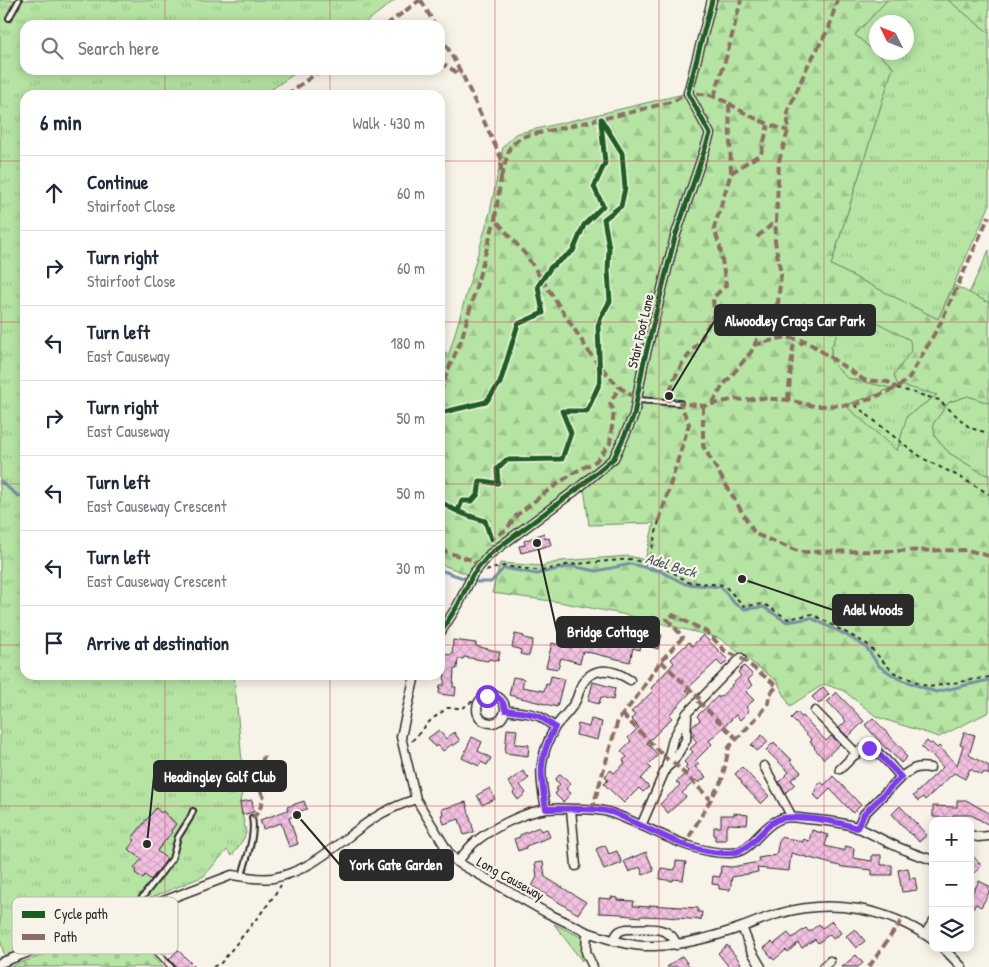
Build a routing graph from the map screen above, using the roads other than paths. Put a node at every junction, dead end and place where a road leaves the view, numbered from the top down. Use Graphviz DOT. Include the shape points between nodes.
graph roads {
  1 [pos="19,0"];
  2 [pos="712,0"];
  3 [pos="9,18"];
  4 [pos="638,400"];
  5 [pos="680,404"];
  6 [pos="445,625"];
  7 [pos="741,658"];
  8 [pos="414,680"];
  9 [pos="630,680"];
  10 [pos="505,710"];
  11 [pos="815,711"];
  12 [pos="687,713"];
  13 [pos="555,727"];
  14 [pos="856,754"];
  15 [pos="764,766"];
  16 [pos="666,768"];
  17 [pos="930,768"];
  18 [pos="840,769"];
  19 [pos="901,777"];
  20 [pos="416,799"];
  21 [pos="546,809"];
  22 [pos="571,809"];
  23 [pos="192,811"];
  24 [pos="792,817"];
  25 [pos="252,818"];
  26 [pos="641,826"];
  27 [pos="857,828"];
  28 [pos="974,836"];
  29 [pos="989,836"];
  30 [pos="929,859"];
  31 [pos="457,862"];
  32 [pos="576,866"];
  33 [pos="242,876"];
  34 [pos="142,897"];
  35 [pos="175,897"];
  36 [pos="742,927"];
  37 [pos="929,927"];
  38 [pos="587,932"];
  39 [pos="924,934"];
  40 [pos="929,937"];
  41 [pos="614,940"];
  42 [pos="676,945"];
  43 [pos="947,952"];
  44 [pos="24,954"];
  45 [pos="158,954"];
  46 [pos="830,962"];
  47 [pos="0,963"];
  48 [pos="171,967"];
  49 [pos="593,967"];
  50 [pos="761,967"];
  51 [pos="823,967"];
  52 [pos="962,967"];
  1 -- 3 [label="lane"];
  2 -- 4 [label="street, Stair Foot Lane" via="688,93 710,134 675,237 642,365"];
  4 -- 5 [label="lane"];
  4 -- 6 [label="street, Stair Foot Lane" via="614,458 490,554 473,574"];
  7 -- 12 [label="street"];
  8 -- 20 [label="street" via="401,738"];
  9 -- 13 [label="street" via="609,671 592,674"];
  10 -- 10 [label="street" via="503,702 496,696 487,696 480,702 478,711 481,719 489,723 502,718"];
  10 -- 13 [label="street" via="539,716"];
  11 -- 14 [label="street"];
  12 -- 16 [label="street" via="673,738"];
  12 -- 16 [label="street" via="686,740"];
  13 -- 21 [label="street" via="541,768"];
  14 -- 18 [label="street"];
  14 -- 19 [label="street" via="869,748 876,751"];
  15 -- 24 [label="street"];
  16 -- 26 [label="street"];
  17 -- 19 [label="street" via="914,768"];
  19 -- 27 [label="street" via="864,814"];
  20 -- 31 [label="street, Long Causeway"];
  20 -- 33 [label="street" via="375,817 298,871 272,878"];
  21 -- 22 [label="street"];
  21 -- 31 [label="street" via="518,817 489,832"];
  22 -- 26 [label="street" via="608,811"];
  22 -- 32 [label="street"];
  23 -- 34 [label="lane" via="178,837 172,859"];
  24 -- 26 [label="street" via="776,820 752,843 739,852 729,854 693,847"];
  24 -- 27 [label="street" via="843,823"];
  25 -- 33 [label="lane"];
  27 -- 30 [label="street"];
  28 -- 29 [label="street"];
  31 -- 38 [label="street, Long Causeway"];
  33 -- 35 [label="street" via="232,876"];
  36 -- 39 [label="street, Long Causeway" via="777,914 842,906 889,916"];
  36 -- 42 [label="street, Long Causeway"];
  36 -- 50 [label="street"];
  37 -- 39 [label="street"];
  38 -- 41 [label="street, Long Causeway"];
  38 -- 49 [label="street" via="586,952"];
  39 -- 40 [label="street, Long Causeway"];
  41 -- 42 [label="street, Long Causeway" via="640,946"];
  41 -- 42 [label="street" via="622,929 660,930 672,935"];
  43 -- 52 [label="street"];
  44 -- 47 [label="street"];
  45 -- 48 [label="lane"];
  46 -- 51 [label="street"];
}
